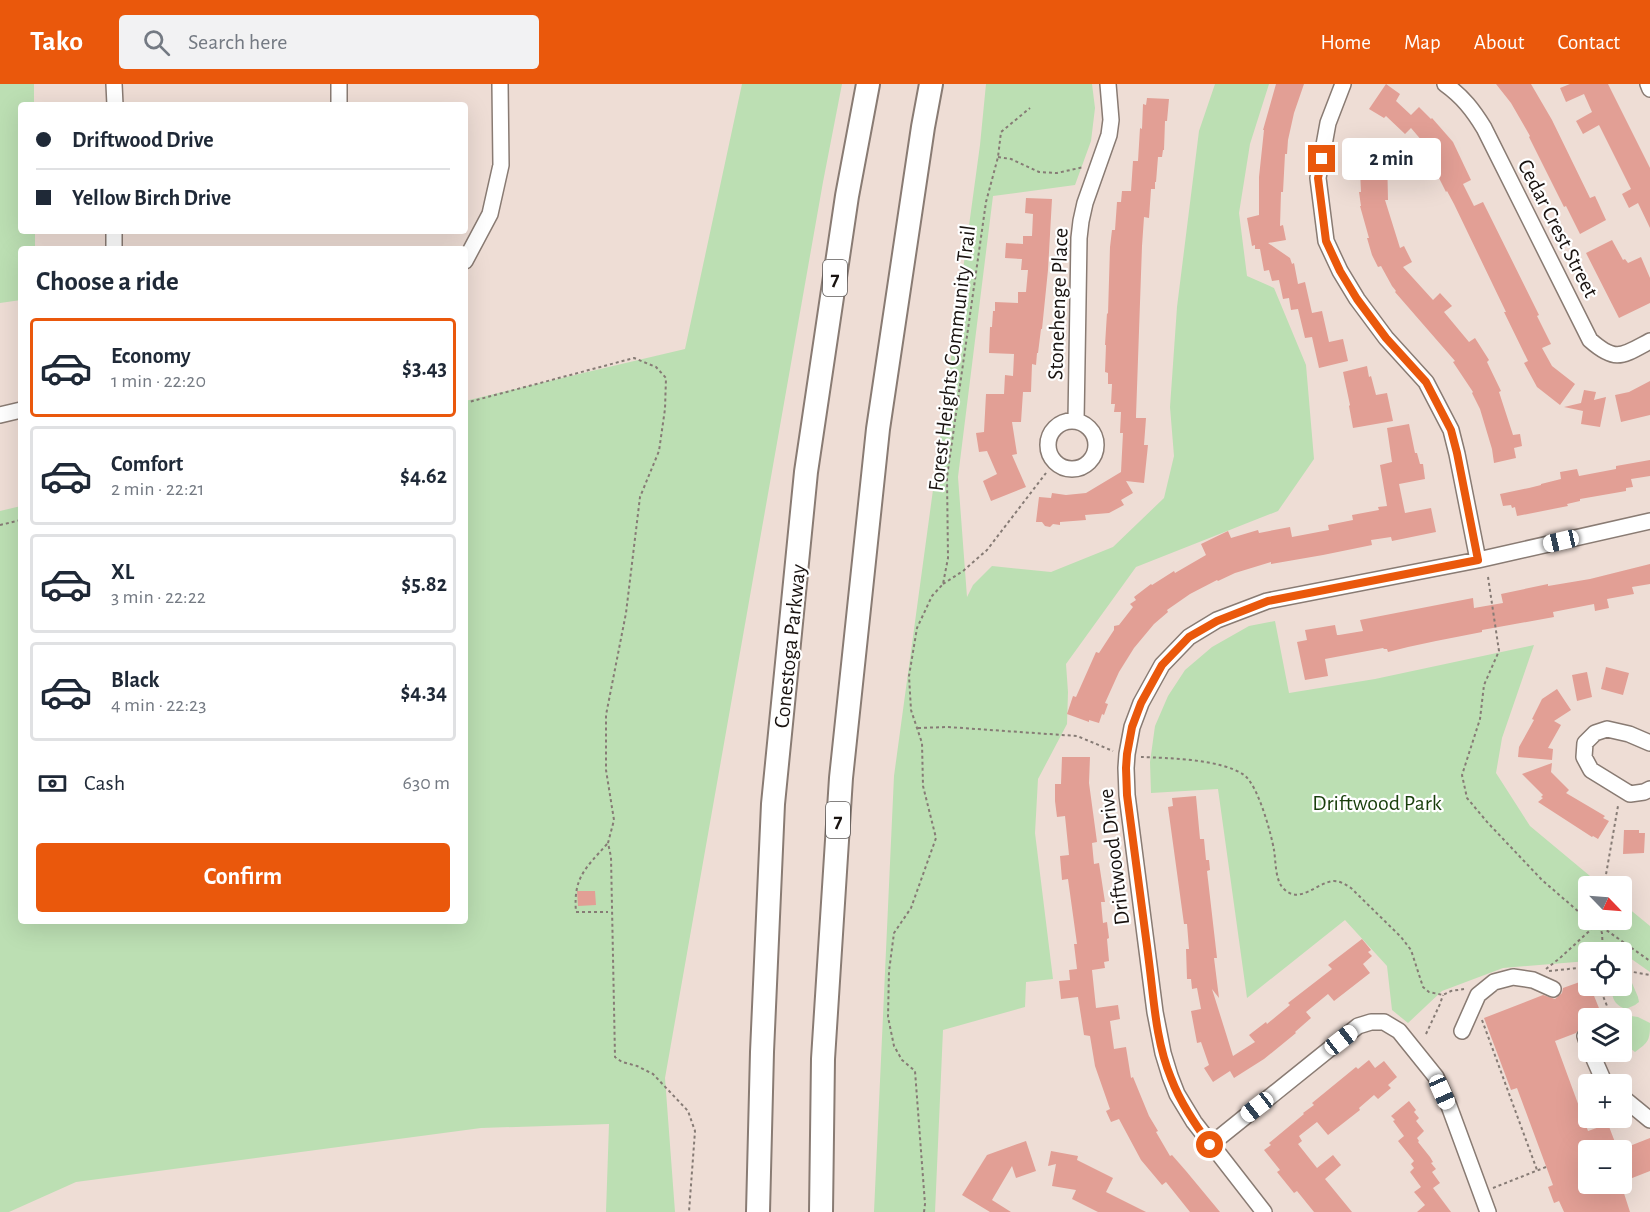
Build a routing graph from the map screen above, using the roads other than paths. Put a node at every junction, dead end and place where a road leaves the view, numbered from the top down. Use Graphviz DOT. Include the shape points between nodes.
graph roads {
  1 [pos="114,84"];
  2 [pos="339,84"];
  3 [pos="500,84"];
  4 [pos="868,84"];
  5 [pos="931,84"];
  6 [pos="1108,84"];
  7 [pos="1343,84"];
  8 [pos="1445,84"];
  9 [pos="1648,84"];
  10 [pos="1650,89"];
  11 [pos="115,102"];
  12 [pos="339,102"];
  13 [pos="468,255"];
  14 [pos="1650,341"];
  15 [pos="18,411"];
  16 [pos="0,415"];
  17 [pos="1076,421"];
  18 [pos="1650,520"];
  19 [pos="1478,560"];
  20 [pos="1650,743"];
  21 [pos="1650,789"];
  22 [pos="1553,989"];
  23 [pos="1465,1024"];
  24 [pos="1632,1105"];
  25 [pos="1650,1120"];
  26 [pos="1210,1145"];
  27 [pos="758,1212"];
  28 [pos="820,1212"];
  29 [pos="1264,1212"];
  30 [pos="1488,1212"];
  1 -- 11 [label="street"];
  2 -- 12 [label="street"];
  3 -- 13 [label="street" via="501,165 490,214"];
  4 -- 27 [label="highway, Conestoga Parkway / 7" via="806,472 773,804"];
  5 -- 28 [label="highway, 7" via="878,429 841,777 823,1059"];
  6 -- 17 [label="street, Stonehenge Place" via="1109,135 1081,221"];
  7 -- 19 [label="street" via="1328,123 1318,178 1326,241 1357,299 1426,382 1451,430"];
  8 -- 14 [label="street, Cedar Crest Street" via="1472,108 1484,128 1590,340 1611,356 1628,353"];
  9 -- 10 [label="street"];
  15 -- 16 [label="street"];
  18 -- 19 [label="street, Driftwood Drive"];
  19 -- 26 [label="street, Driftwood Drive" via="1268,601 1217,621 1189,637 1162,665 1141,703 1127,754 1127,795 1155,1012 1177,1094"];
  20 -- 21 [label="street" via="1607,729 1585,743 1584,757 1591,770 1630,794"];
  22 -- 23 [label="street" via="1513,977 1494,982 1478,995"];
  24 -- 25 [label="street"];
  26 -- 29 [label="street, Driftwood Drive"];
  26 -- 30 [label="street" via="1358,1026 1384,1022 1399,1031 1436,1077"];
}
